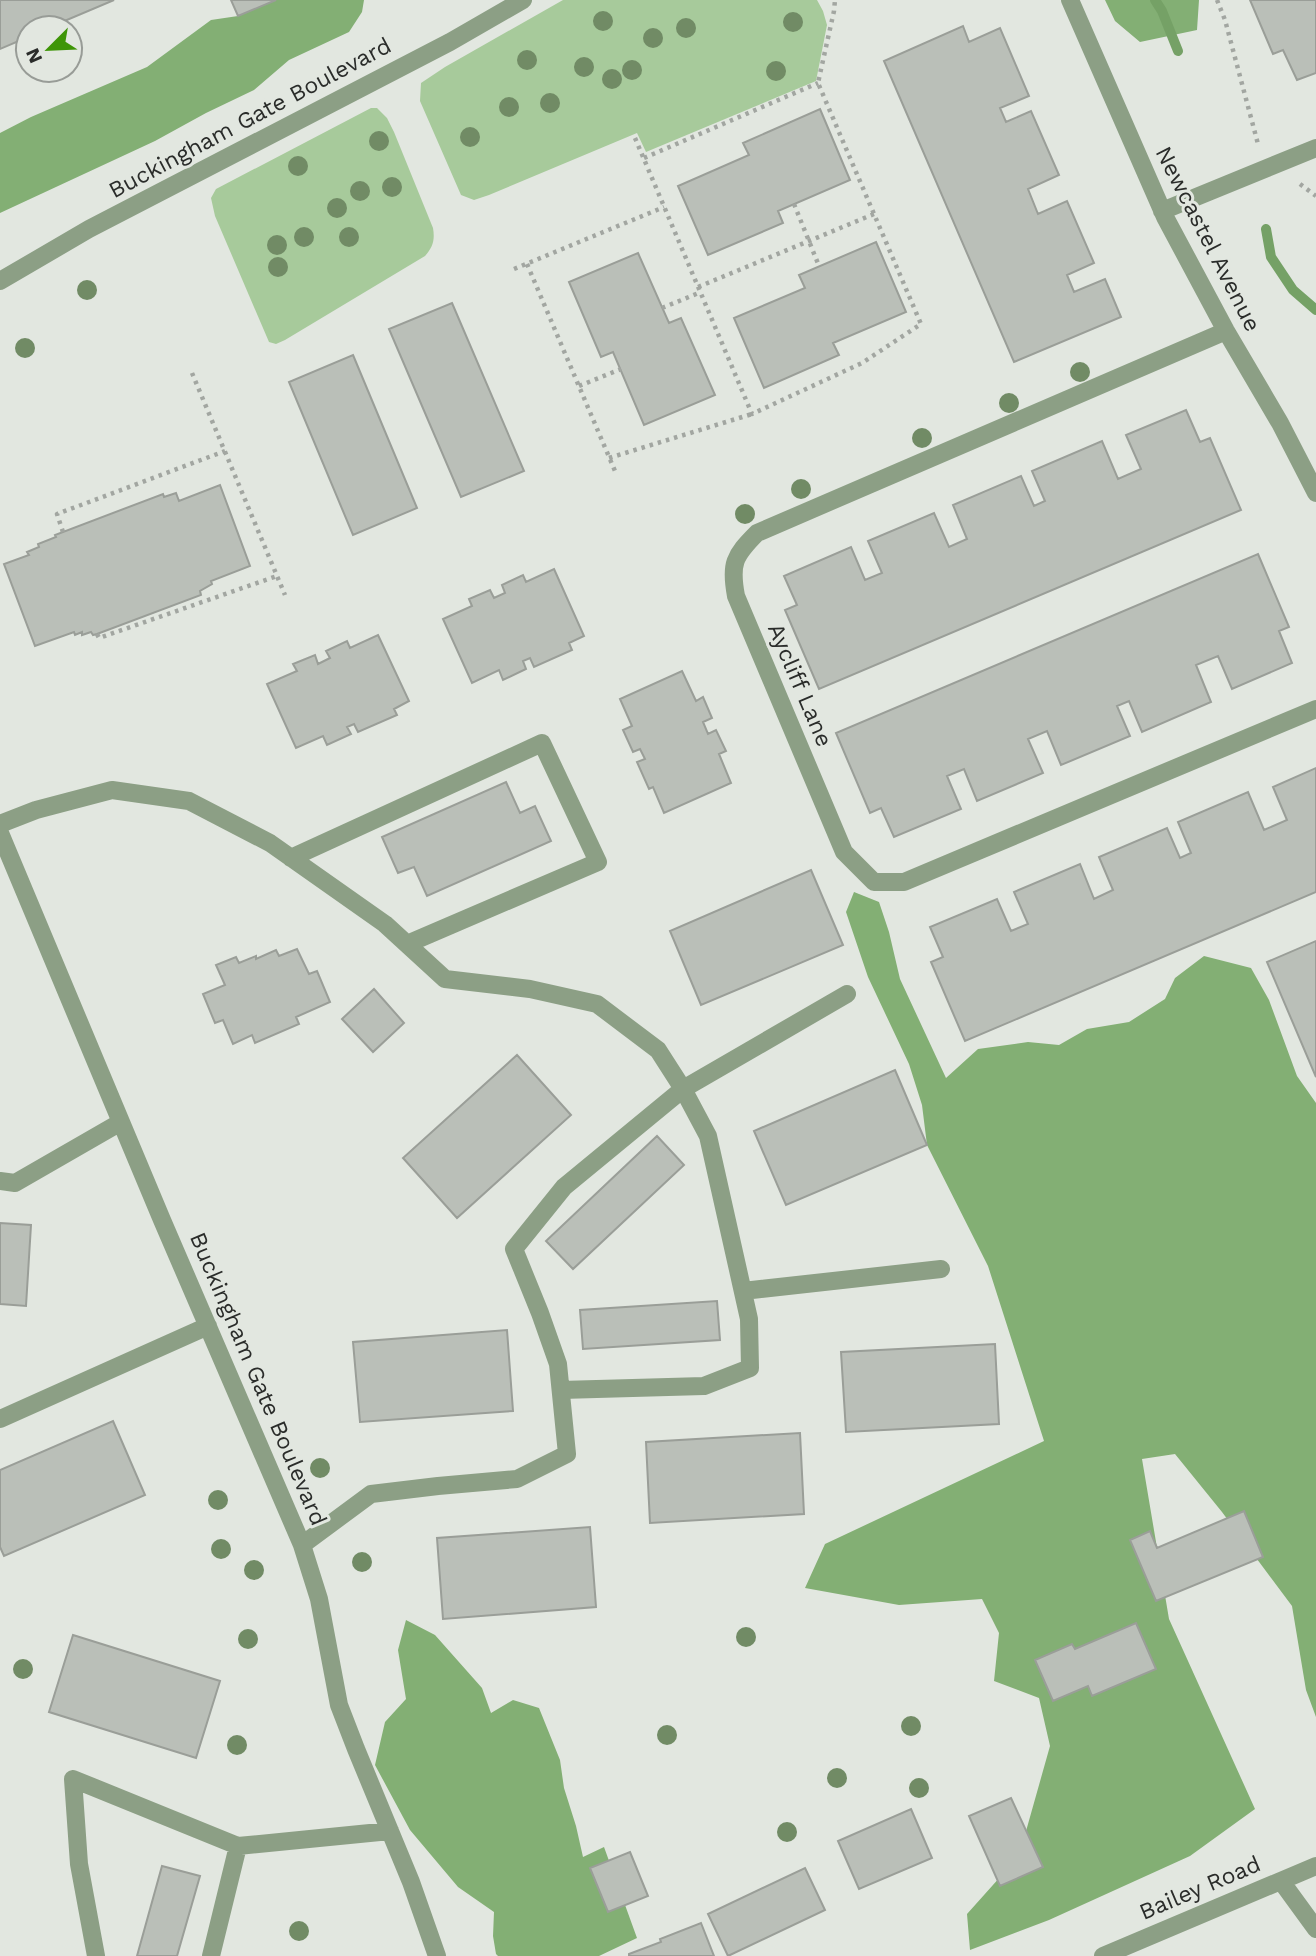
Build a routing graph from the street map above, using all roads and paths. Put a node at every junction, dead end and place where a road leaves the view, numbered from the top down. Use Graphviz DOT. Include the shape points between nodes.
graph roads {
  1 [pos="523,0"];
  2 [pos="835,0"];
  3 [pos="1070,0"];
  4 [pos="1217,0"];
  5 [pos="818,83"];
  6 [pos="635,138"];
  7 [pos="1316,148"];
  8 [pos="643,158"];
  9 [pos="1277,164"];
  10 [pos="1316,196"];
  11 [pos="794,204"];
  12 [pos="664,206"];
  13 [pos="1162,211"];
  14 [pos="874,214"];
  15 [pos="809,241"];
  16 [pos="527,264"];
  17 [pos="819,266"];
  18 [pos="514,269"];
  19 [pos="0,281"];
  20 [pos="700,289"];
  21 [pos="662,308"];
  22 [pos="1226,331"];
  23 [pos="621,369"];
  24 [pos="192,373"];
  25 [pos="579,386"];
  26 [pos="752,414"];
  27 [pos="225,451"];
  28 [pos="609,458"];
  29 [pos="615,471"];
  30 [pos="1316,493"];
  31 [pos="63,532"];
  32 [pos="277,576"];
  33 [pos="285,595"];
  34 [pos="97,634"];
  35 [pos="1316,709"];
  36 [pos="0,824"];
  37 [pos="0,833"];
  38 [pos="291,858"];
  39 [pos="407,944"];
  40 [pos="847,994"];
  41 [pos="683,1089"];
  42 [pos="121,1122"];
  43 [pos="0,1181"];
  44 [pos="941,1269"];
  45 [pos="743,1290"];
  46 [pos="208,1326"];
  47 [pos="561,1390"];
  48 [pos="0,1419"];
  49 [pos="302,1545"];
  50 [pos="390,1831"];
  51 [pos="238,1846"];
  52 [pos="1316,1866"];
  53 [pos="1281,1881"];
  54 [pos="1316,1929"];
  55 [pos="96,1956"];
  56 [pos="211,1956"];
  57 [pos="437,1956"];
  58 [pos="1103,1956"];
  1 -- 19 [label="street, Buckingham Gate Boulevard" via="89,229"];
  2 -- 5 [label="path"];
  3 -- 13 [label="street, Newcastel Avenue"];
  4 -- 9 [label="path" via="1257,144"];
  5 -- 8 [label="path"];
  5 -- 14 [label="path"];
  6 -- 8 [label="path"];
  7 -- 9 [label="street"];
  8 -- 12 [label="path"];
  9 -- 10 [label="path"];
  9 -- 13 [label="street"];
  11 -- 15 [label="path"];
  12 -- 16 [label="path"];
  12 -- 20 [label="path"];
  13 -- 22 [label="street, Newcastel Avenue"];
  14 -- 15 [label="path"];
  14 -- 26 [label="path" via="921,324 862,363"];
  15 -- 17 [label="path"];
  15 -- 20 [label="path"];
  16 -- 18 [label="path"];
  16 -- 25 [label="path"];
  20 -- 21 [label="path"];
  20 -- 26 [label="path"];
  22 -- 30 [label="street, Newcastel Avenue"];
  22 -- 35 [label="street, Aycliff Lane" via="757,533 739,551 732,576 736,596 844,852 874,882 904,882"];
  23 -- 25 [label="path"];
  24 -- 27 [label="path"];
  25 -- 28 [label="path"];
  26 -- 28 [label="path"];
  27 -- 31 [label="path" via="57,514"];
  27 -- 32 [label="path"];
  28 -- 29 [label="path"];
  32 -- 33 [label="path"];
  32 -- 34 [label="path" via="99,638"];
  36 -- 38 [label="street" via="112,790 189,801"];
  37 -- 42 [label="street, Buckingham Gate Boulevard"];
  38 -- 39 [label="street" via="386,923"];
  38 -- 39 [label="street" via="542,743 598,862"];
  39 -- 41 [label="street" via="445,979 530,989 597,1004 658,1050"];
  40 -- 41 [label="street"];
  41 -- 45 [label="street" via="708,1136"];
  41 -- 47 [label="street" via="564,1187 514,1249 558,1364"];
  42 -- 43 [label="street" via="15,1183"];
  42 -- 46 [label="street, Buckingham Gate Boulevard"];
  44 -- 45 [label="street"];
  45 -- 47 [label="street" via="750,1368 704,1386"];
  46 -- 48 [label="street"];
  46 -- 49 [label="street, Buckingham Gate Boulevard"];
  47 -- 49 [label="street" via="567,1454 517,1479 371,1494"];
  49 -- 50 [label="street, Buckingham Gate Boulevard" via="319,1599 340,1704"];
  50 -- 51 [label="street"];
  50 -- 57 [label="street, Buckingham Gate Boulevard"];
  51 -- 55 [label="street" via="73,1779 79,1864"];
  51 -- 56 [label="street"];
  52 -- 53 [label="street, Bailey Road"];
  53 -- 54 [label="street"];
  53 -- 58 [label="street, Bailey Road"];
}
